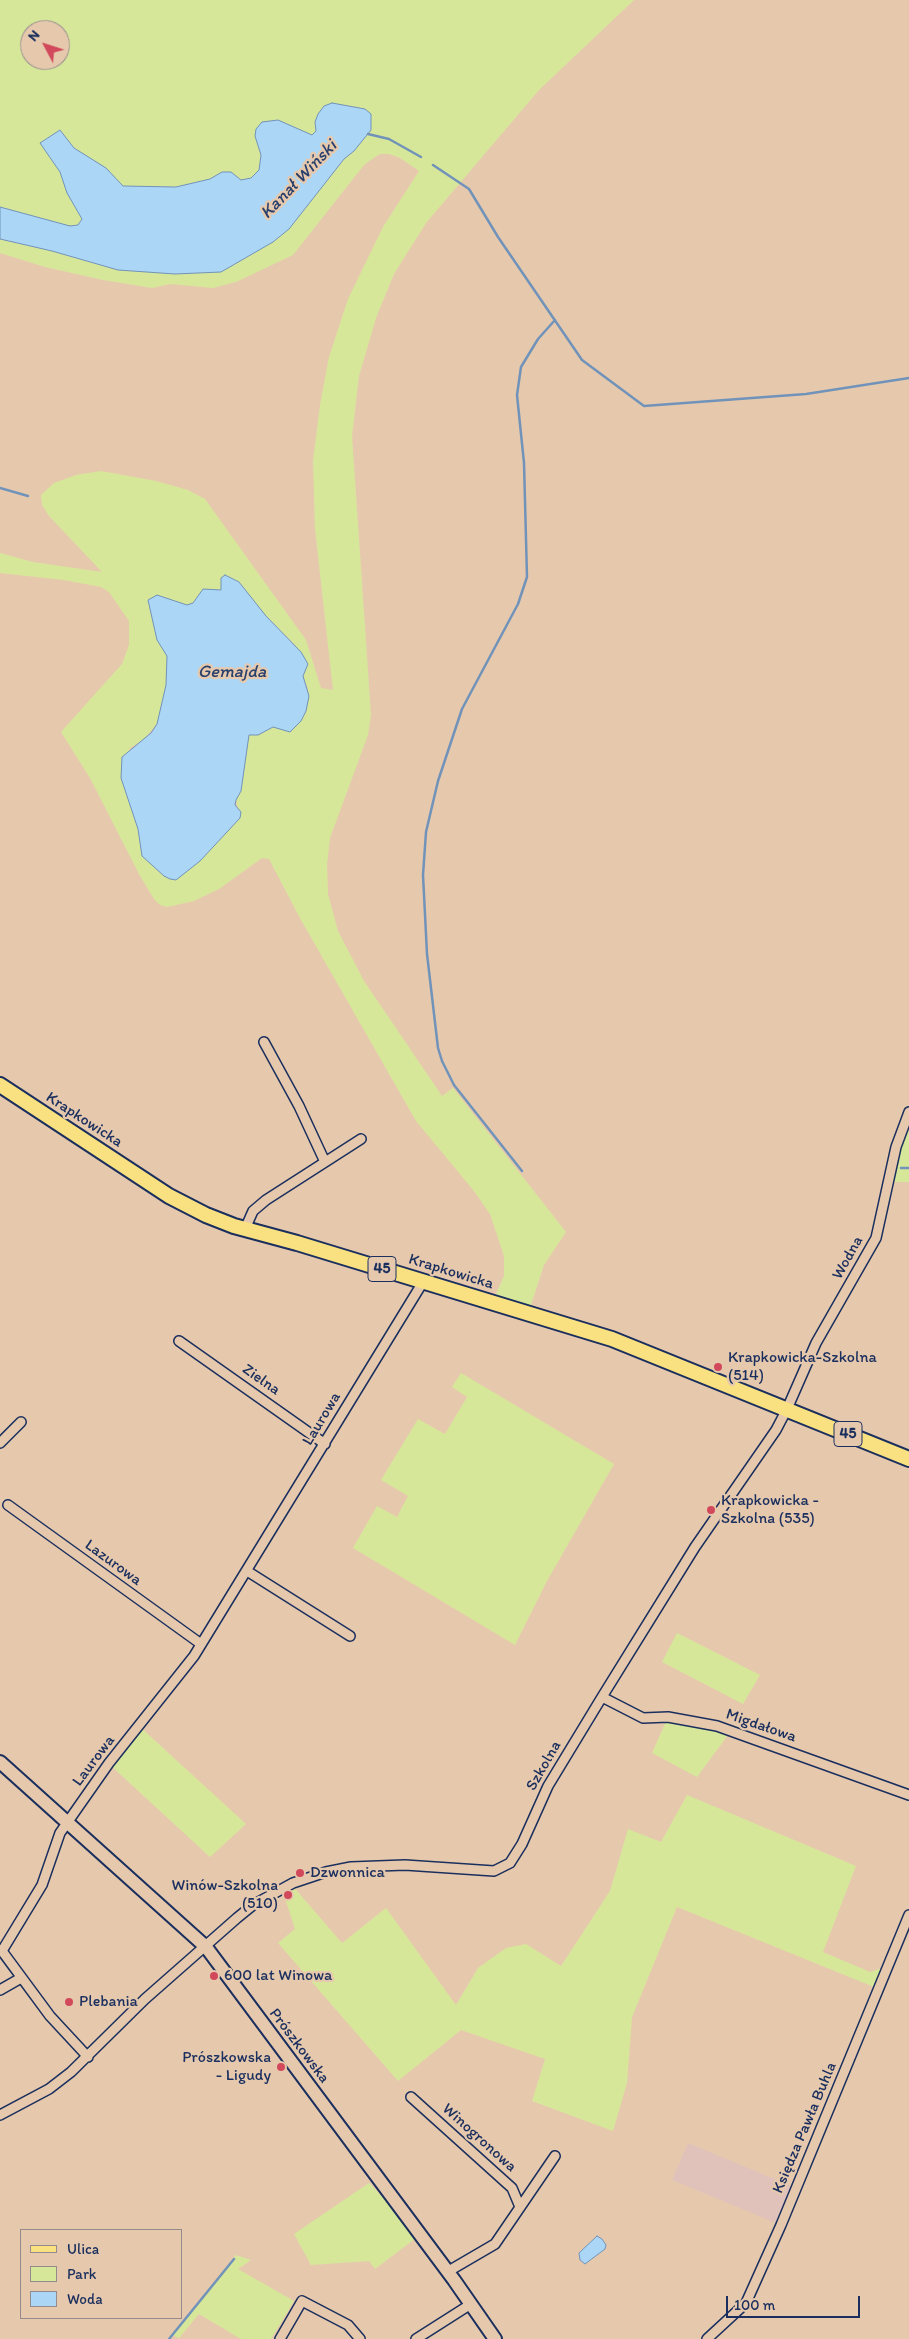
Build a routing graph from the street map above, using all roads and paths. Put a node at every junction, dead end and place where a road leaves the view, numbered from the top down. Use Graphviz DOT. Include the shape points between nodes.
graph roads {
  1 [pos="264,1042"];
  2 [pos="0,1086"];
  3 [pos="909,1112"];
  4 [pos="361,1139"];
  5 [pos="325,1162"];
  6 [pos="245,1229"];
  7 [pos="423,1282"];
  8 [pos="179,1341"];
  9 [pos="787,1408"];
  10 [pos="21,1422"];
  11 [pos="0,1443"];
  12 [pos="325,1444"];
  13 [pos="909,1459"];
  14 [pos="8,1505"];
  15 [pos="247,1571"];
  16 [pos="350,1636"];
  17 [pos="201,1644"];
  18 [pos="602,1697"];
  19 [pos="0,1762"];
  20 [pos="909,1795"];
  21 [pos="68,1821"];
  22 [pos="909,1916"];
  23 [pos="206,1947"];
  24 [pos="21,1978"];
  25 [pos="0,1990"];
  26 [pos="88,2057"];
  27 [pos="411,2097"];
  28 [pos="0,2115"];
  29 [pos="555,2156"];
  30 [pos="520,2207"];
  31 [pos="448,2272"];
  32 [pos="471,2304"];
  33 [pos="280,2339"];
  34 [pos="360,2339"];
  35 [pos="416,2339"];
  36 [pos="495,2339"];
  37 [pos="707,2339"];
  1 -- 5 [label="street"];
  2 -- 6 [label="main road, Krapkowicka / 45" via="169,1196 206,1215"];
  3 -- 9 [label="street, Wodna" via="896,1147 876,1238 816,1343"];
  4 -- 5 [label="street"];
  5 -- 6 [label="street" via="253,1212"];
  6 -- 7 [label="main road, Krapkowicka / 45"];
  7 -- 9 [label="main road, Krapkowicka / 45" via="612,1339"];
  7 -- 12 [label="street, Laurowa"];
  8 -- 12 [label="street, Zielna"];
  9 -- 13 [label="main road, Krapkowicka / 45"];
  9 -- 18 [label="street, Szkolna" via="776,1430 695,1546"];
  10 -- 11 [label="street"];
  12 -- 15 [label="street, Laurowa"];
  14 -- 17 [label="street, Lazurowa"];
  15 -- 16 [label="street"];
  15 -- 17 [label="street, Laurowa"];
  17 -- 21 [label="street, Laurowa"];
  18 -- 20 [label="street, Migdałowa" via="643,1718 668,1717 717,1726"];
  18 -- 23 [label="street, Szkolna" via="548,1786 516,1855 505,1867 476,1871 405,1865 351,1867 326,1872 293,1883 253,1905"];
  19 -- 21 [label="main road, Prószkowska"];
  21 -- 23 [label="main road, Prószkowska"];
  21 -- 24 [label="street, Laurowa" via="58,1836 42,1885 2,1951"];
  22 -- 37 [label="street, Księdza Pawła Buhla" via="746,2304"];
  23 -- 26 [label="street" via="145,2000"];
  23 -- 31 [label="main road, Prószkowska"];
  24 -- 25 [label="street"];
  24 -- 26 [label="street"];
  26 -- 28 [label="street" via="49,2089"];
  27 -- 30 [label="street, Winogronowa" via="512,2188"];
  29 -- 30 [label="street"];
  30 -- 31 [label="street" via="495,2244"];
  31 -- 32 [label="main road, Prószkowska"];
  32 -- 35 [label="street"];
  32 -- 36 [label="main road, Prószkowska"];
  33 -- 34 [label="street" via="302,2301 348,2325"];
}
